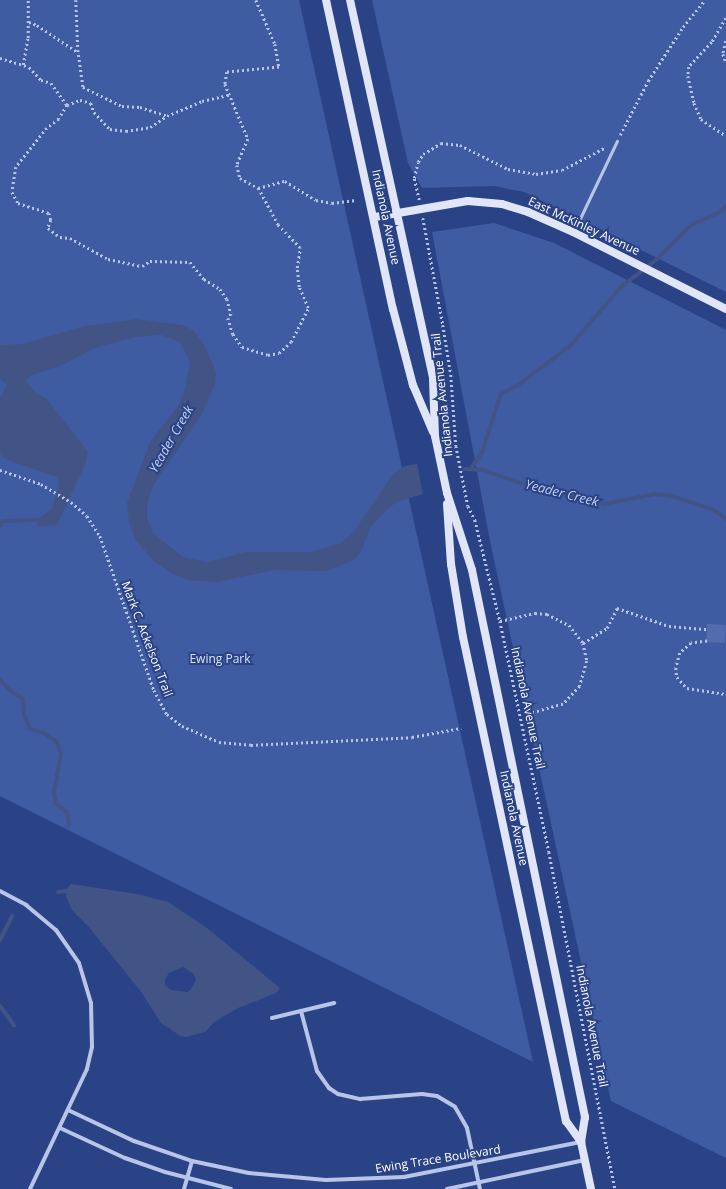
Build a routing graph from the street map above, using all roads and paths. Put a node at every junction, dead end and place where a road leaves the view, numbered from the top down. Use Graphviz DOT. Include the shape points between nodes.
graph roads {
  1 [pos="28,0"];
  2 [pos="76,0"];
  3 [pos="256,0"];
  4 [pos="326,0"];
  5 [pos="350,0"];
  6 [pos="705,0"];
  7 [pos="726,18"];
  8 [pos="29,22"];
  9 [pos="726,41"];
  10 [pos="79,53"];
  11 [pos="0,58"];
  12 [pos="726,62"];
  13 [pos="23,65"];
  14 [pos="229,95"];
  15 [pos="67,105"];
  16 [pos="167,116"];
  17 [pos="726,136"];
  18 [pos="617,141"];
  19 [pos="258,188"];
  20 [pos="418,195"];
  21 [pos="356,200"];
  22 [pos="397,212"];
  23 [pos="375,217"];
  24 [pos="425,231"];
  25 [pos="573,232"];
  26 [pos="726,309"];
  27 [pos="435,436"];
  28 [pos="0,470"];
  29 [pos="447,493"];
  30 [pos="500,621"];
  31 [pos="707,629"];
  32 [pos="707,641"];
  33 [pos="583,643"];
  34 [pos="726,694"];
  35 [pos="530,714"];
  36 [pos="461,728"];
  37 [pos="0,891"];
  38 [pos="334,1003"];
  39 [pos="301,1011"];
  40 [pos="272,1018"];
  41 [pos="68,1110"];
  42 [pos="60,1128"];
  43 [pos="581,1142"];
  44 [pos="192,1160"];
  45 [pos="585,1160"];
  46 [pos="474,1165"];
  47 [pos="187,1179"];
  48 [pos="478,1183"];
  49 [pos="30,1189"];
  50 [pos="184,1189"];
  51 [pos="231,1189"];
  52 [pos="447,1189"];
  53 [pos="480,1189"];
  54 [pos="591,1189"];
  55 [pos="615,1189"];
  1 -- 8 [label="path"];
  2 -- 10 [label="path"];
  3 -- 14 [label="path" via="275,44 279,67 227,72 225,84"];
  4 -- 23 [label="main road, Indianola Avenue"];
  5 -- 22 [label="main road, Indianola Avenue"];
  6 -- 18 [label="path" via="683,27 648,81"];
  7 -- 17 [label="path" via="712,42 689,67 688,76 700,119"];
  8 -- 10 [label="path"];
  8 -- 13 [label="path"];
  9 -- 12 [label="path" via="723,54"];
  10 -- 16 [label="path" via="83,87 122,106 140,107"];
  11 -- 13 [label="path"];
  13 -- 15 [label="path" via="29,67 41,80 51,83"];
  14 -- 16 [label="path" via="202,101"];
  14 -- 19 [label="path" via="248,139 237,165 240,178"];
  15 -- 16 [label="path" via="80,100 91,103 94,112 110,129 120,131 150,127"];
  15 -- 19 [label="path" via="59,119 47,128 16,167 12,192 18,203 48,213 51,220 48,228 60,237 70,238 108,259 142,266 150,261 190,262 204,279 220,288 227,299 231,314 228,318 233,334 242,347 268,355 278,353 291,342 308,308 299,287 297,268 300,248 278,225"];
  18 -- 20 [label="path" via="562,170 536,174 508,169 460,145 441,143 428,150 418,162 414,178"];
  18 -- 25 [label="lane"];
  19 -- 21 [label="path" via="285,181 316,200 332,203"];
  22 -- 23 [label="main road, East McKinley Avenue"];
  22 -- 25 [label="main road, East McKinley Avenue" via="468,201 502,204"];
  22 -- 27 [label="main road, Indianola Avenue" via="433,379"];
  23 -- 27 [label="main road, Indianola Avenue" via="393,309 413,385"];
  24 -- 30 [label="path, Indianola Avenue Trail" via="444,332 456,446 468,506 475,520"];
  25 -- 26 [label="main road, East McKinley Avenue"];
  27 -- 29 [label="main road, Indianola Avenue"];
  28 -- 36 [label="path, Mark C. Ackelson Trail" via="28,478 55,492 87,516 100,536 154,690 167,714 182,726 219,742 251,745 412,737"];
  29 -- 43 [label="main road, Indianola Avenue" via="472,570 489,646 585,1117"];
  29 -- 43 [label="main road, Indianola Avenue" via="450,564 463,637 566,1121"];
  30 -- 33 [label="path" via="536,613 547,614 570,625"];
  30 -- 55 [label="path, Indianola Avenue Trail" via="549,852"];
  31 -- 33 [label="path" via="668,626 617,608 607,628"];
  32 -- 34 [label="path" via="690,643 680,653 676,668 677,677 687,688"];
  33 -- 35 [label="path" via="587,661 580,686 563,704"];
  37 -- 41 [label="street" via="26,905 56,930 69,946 87,983 93,1025 92,1047 86,1069"];
  38 -- 39 [label="street"];
  39 -- 40 [label="street"];
  39 -- 46 [label="street" via="316,1071 329,1088 349,1098 422,1094 446,1100 463,1117"];
  41 -- 42 [label="street"];
  41 -- 44 [label="street, Ewing Trace Boulevard" via="134,1141"];
  42 -- 47 [label="street" via="125,1158"];
  42 -- 49 [label="street"];
  43 -- 45 [label="main road, Indianola Avenue"];
  43 -- 46 [label="street, Ewing Trace Boulevard"];
  44 -- 46 [label="street, Ewing Trace Boulevard" via="249,1173 326,1180 404,1177"];
  44 -- 47 [label="street"];
  45 -- 48 [label="street"];
  45 -- 54 [label="main road, Indianola Avenue"];
  46 -- 48 [label="street"];
  47 -- 50 [label="street"];
  47 -- 51 [label="street"];
  48 -- 52 [label="street"];
  48 -- 53 [label="street"];
}
